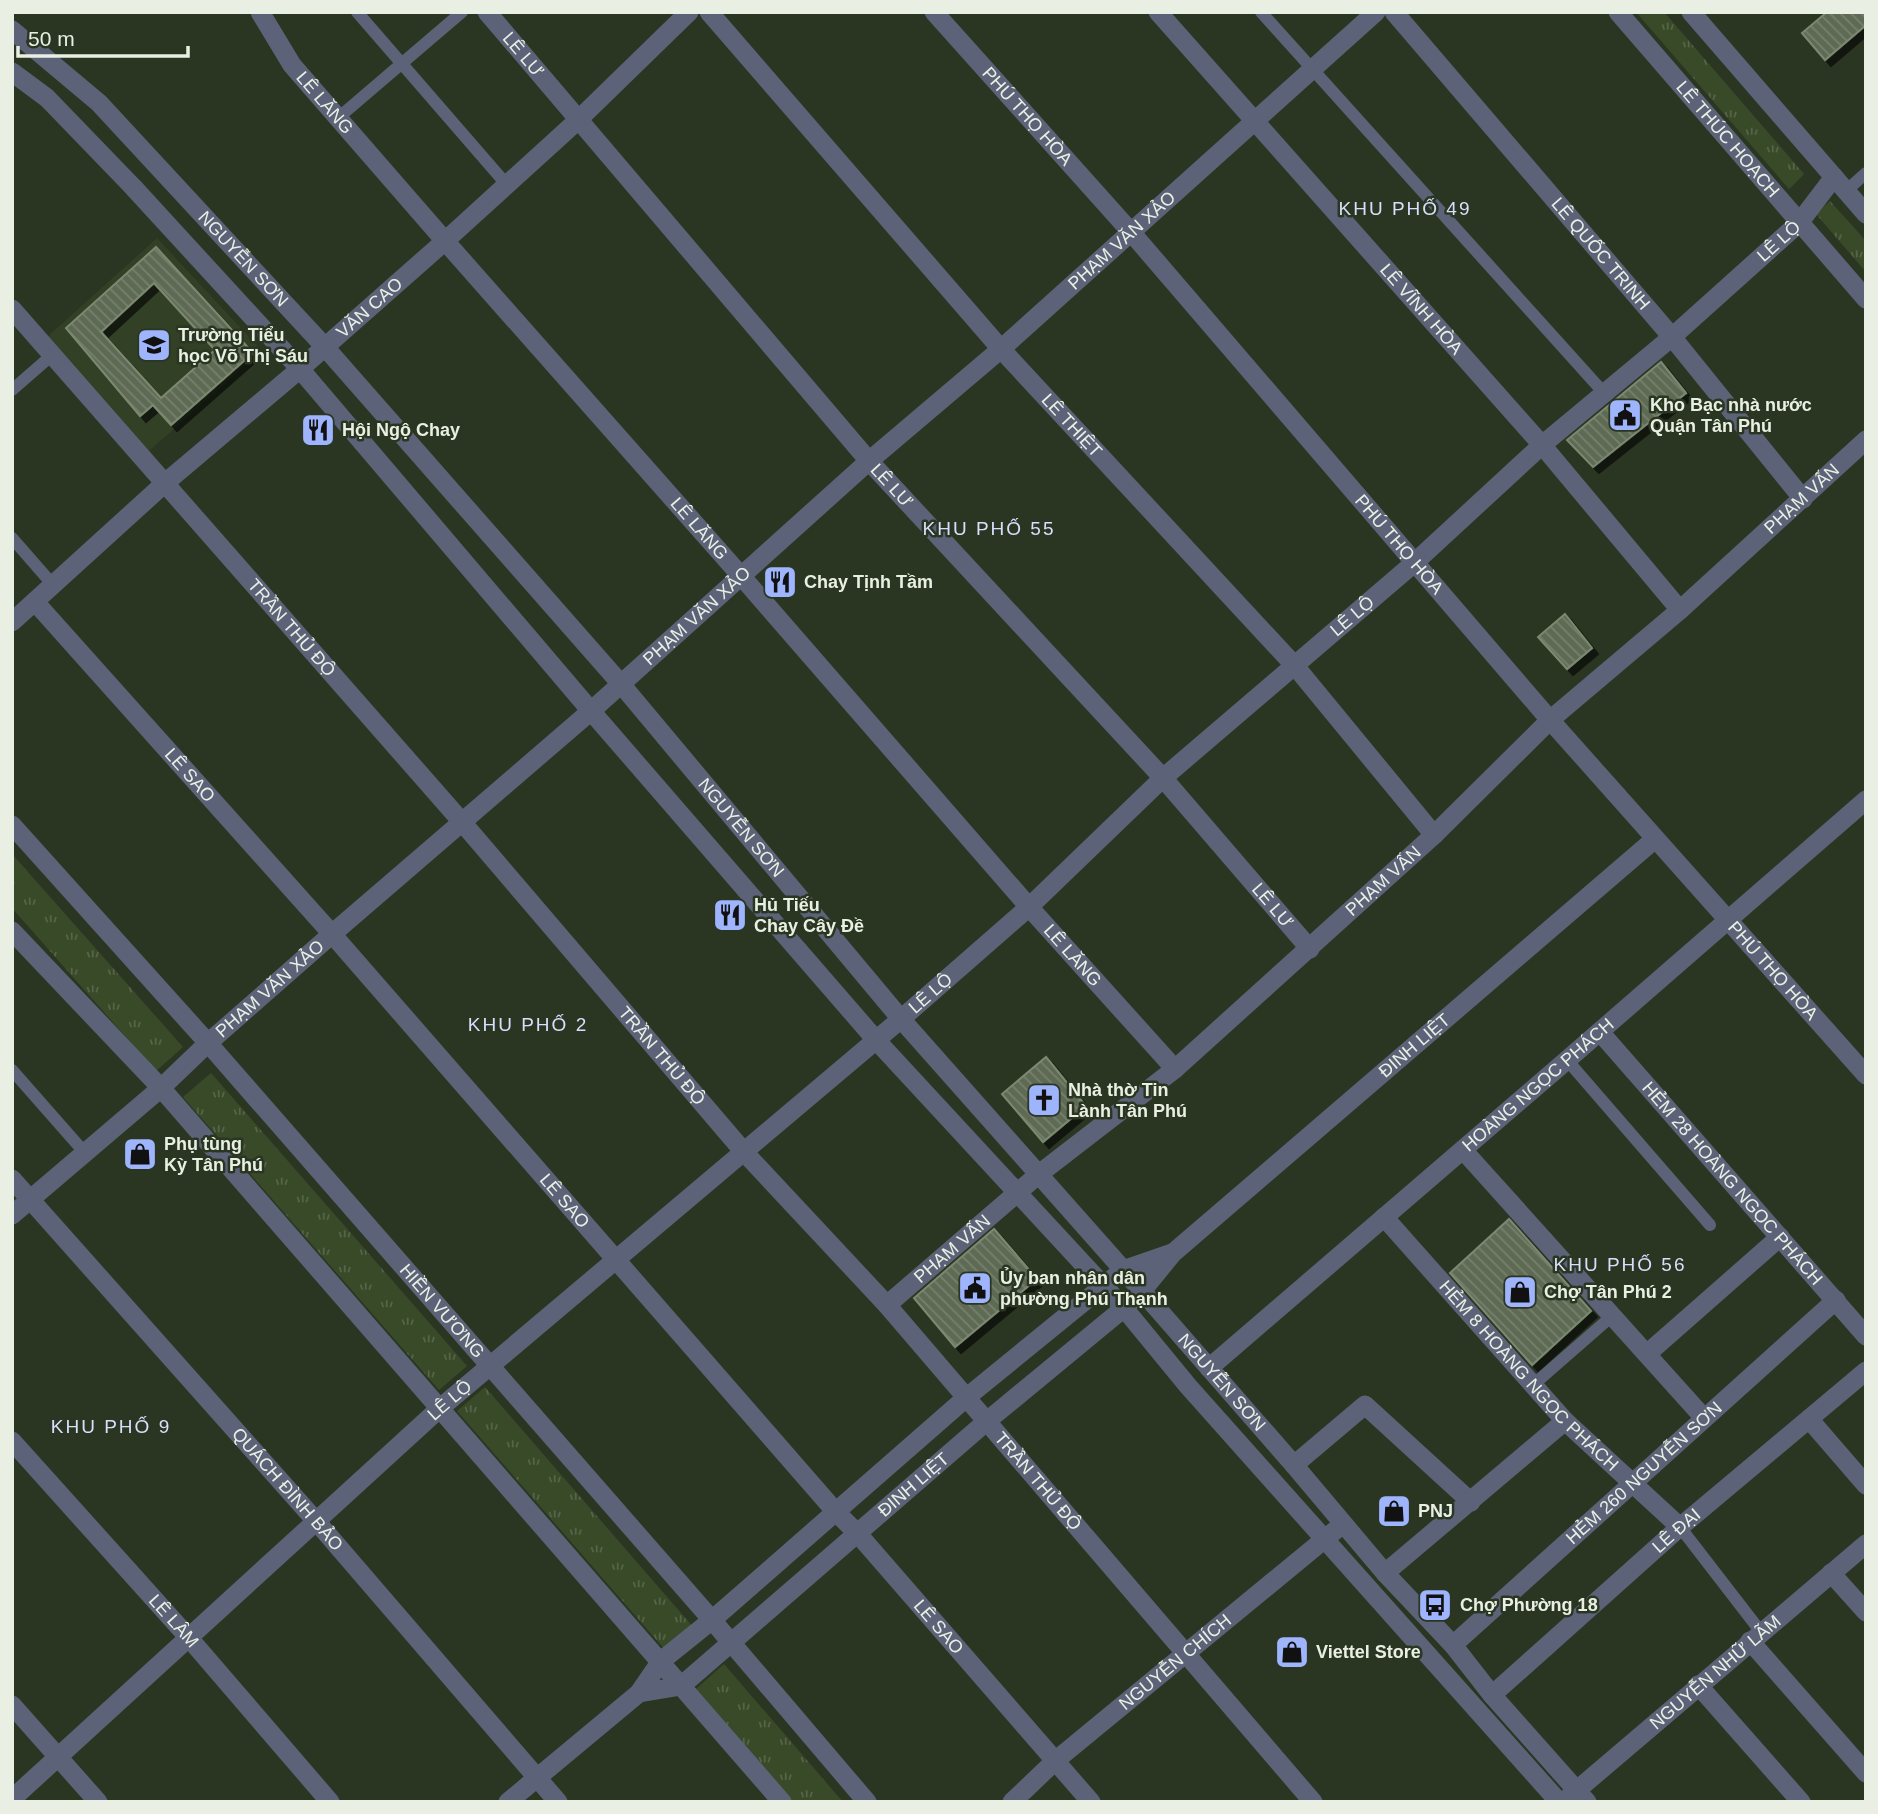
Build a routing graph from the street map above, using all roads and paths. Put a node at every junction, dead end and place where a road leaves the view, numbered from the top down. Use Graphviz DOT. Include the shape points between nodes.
graph roads {
  1 [pos="260,12"];
  2 [pos="357,12"];
  3 [pos="462,12"];
  4 [pos="486,12"];
  5 [pos="689,12"];
  6 [pos="709,12"];
  7 [pos="934,12"];
  8 [pos="1158,12"];
  9 [pos="1261,12"];
  10 [pos="1376,12"];
  11 [pos="1394,12"];
  12 [pos="1618,12"];
  13 [pos="1691,12"];
  14 [pos="12,30"];
  15 [pos="402,64"];
  16 [pos="1312,70"];
  17 [pos="12,72"];
  18 [pos="114,118"];
  19 [pos="338,118"];
  20 [pos="577,121"];
  21 [pos="1255,121"];
  22 [pos="89,141"];
  23 [pos="1866,173"];
  24 [pos="1840,184"];
  25 [pos="506,185"];
  26 [pos="1866,214"];
  27 [pos="1799,223"];
  28 [pos="1131,232"];
  29 [pos="444,242"];
  30 [pos="1866,299"];
  31 [pos="12,309"];
  32 [pos="1671,337"];
  33 [pos="324,346"];
  34 [pos="1001,349"];
  35 [pos="51,356"];
  36 [pos="300,369"];
  37 [pos="12,390"];
  38 [pos="1604,393"];
  39 [pos="1866,440"];
  40 [pos="1542,444"];
  41 [pos="869,461"];
  42 [pos="165,483"];
  43 [pos="1803,499"];
  44 [pos="12,538"];
  45 [pos="1413,564"];
  46 [pos="742,577"];
  47 [pos="54,586"];
  48 [pos="36,603"];
  49 [pos="1680,610"];
  50 [pos="12,622"];
  51 [pos="1295,666"];
  52 [pos="621,684"];
  53 [pos="591,711"];
  54 [pos="1550,720"];
  55 [pos="1163,778"];
  56 [pos="1864,806"];
  57 [pos="463,822"];
  58 [pos="12,825"];
  59 [pos="1434,835"];
  60 [pos="1655,839"];
  61 [pos="1029,907"];
  62 [pos="1728,922"];
  63 [pos="12,931"];
  64 [pos="332,934"];
  65 [pos="1310,949"];
  66 [pos="901,1019"];
  67 [pos="1600,1032"];
  68 [pos="876,1040"];
  69 [pos="208,1043"];
  70 [pos="1567,1060"];
  71 [pos="1175,1069"];
  72 [pos="12,1070"];
  73 [pos="1866,1074"];
  74 [pos="161,1088"];
  75 [pos="1463,1150"];
  76 [pos="744,1152"];
  77 [pos="85,1153"];
  78 [pos="1039,1174"];
  79 [pos="12,1179"];
  80 [pos="1018,1194"];
  81 [pos="31,1200"];
  82 [pos="12,1215"];
  83 [pos="1384,1217"];
  84 [pos="1710,1225"];
  85 [pos="1780,1237"];
  86 [pos="1173,1253"];
  87 [pos="615,1261"];
  88 [pos="1123,1270"];
  89 [pos="1104,1286"];
  90 [pos="1142,1291"];
  91 [pos="1836,1300"];
  92 [pos="887,1305"];
  93 [pos="1124,1308"];
  94 [pos="1612,1316"];
  95 [pos="1866,1336"];
  96 [pos="1648,1353"];
  97 [pos="489,1368"];
  98 [pos="1209,1368"];
  99 [pos="1866,1371"];
  100 [pos="1533,1385"];
  101 [pos="967,1397"];
  102 [pos="439,1409"];
  103 [pos="1704,1418"];
  104 [pos="1809,1419"];
  105 [pos="987,1421"];
  106 [pos="1564,1421"];
  107 [pos="12,1441"];
  108 [pos="1294,1465"];
  109 [pos="1632,1482"];
  110 [pos="1866,1485"];
  111 [pos="1471,1502"];
  112 [pos="835,1511"];
  113 [pos="317,1521"];
  114 [pos="1343,1524"];
  115 [pos="1680,1527"];
  116 [pos="858,1534"];
  117 [pos="1325,1541"];
  118 [pos="1866,1544"];
  119 [pos="1385,1573"];
  120 [pos="1831,1573"];
  121 [pos="1866,1612"];
  122 [pos="712,1620"];
  123 [pos="1756,1637"];
  124 [pos="188,1638"];
  125 [pos="732,1644"];
  126 [pos="1453,1645"];
  127 [pos="1187,1654"];
  128 [pos="661,1661"];
  129 [pos="1698,1685"];
  130 [pos="681,1686"];
  131 [pos="639,1693"];
  132 [pos="1492,1695"];
  133 [pos="12,1705"];
  134 [pos="58,1757"];
  135 [pos="1055,1761"];
  136 [pos="1866,1773"];
  137 [pos="537,1777"];
  138 [pos="12,1799"];
  139 [pos="1571,1799"];
  140 [pos="98,1802"];
  141 [pos="330,1802"];
  142 [pos="508,1802"];
  143 [pos="558,1802"];
  144 [pos="782,1802"];
  145 [pos="867,1802"];
  146 [pos="1012,1802"];
  147 [pos="1091,1802"];
  148 [pos="1313,1802"];
  149 [pos="1801,1802"];
  1 -- 19 [label="street, LÊ LĂNG" via="292,65"];
  2 -- 15 [label="lane"];
  3 -- 15 [label="lane"];
  4 -- 20 [label="street, LÊ LƯ"];
  5 -- 20 [label="street, VĂN CAO"];
  6 -- 34 [label="street, LÊ THIỆT"];
  7 -- 28 [label="street, PHÚ THỌ HÒA"];
  8 -- 21 [label="street, LÊ VĨNH HÒA"];
  9 -- 16 [label="lane"];
  10 -- 16 [label="street, PHẠM VĂN XẢO"];
  11 -- 32 [label="street, LÊ QUỐC TRINH"];
  12 -- 27 [label="street, LÊ THÚC HOẠCH"];
  13 -- 24 [label="street"];
  14 -- 18 [label="street, NGUYỄN SƠN"];
  15 -- 19 [label="lane"];
  15 -- 25 [label="lane"];
  16 -- 21 [label="street, PHẠM VĂN XẢO"];
  16 -- 38 [label="lane"];
  17 -- 22 [label="street, NGUYỄN SƠN" via="47,98"];
  18 -- 22 [label="street"];
  18 -- 33 [label="street, NGUYỄN SƠN"];
  19 -- 29 [label="street, LÊ LĂNG"];
  20 -- 25 [label="street, VĂN CAO"];
  20 -- 41 [label="street, LÊ LƯ"];
  21 -- 28 [label="street, PHẠM VĂN XẢO"];
  21 -- 40 [label="street, LÊ VĨNH HÒA"];
  22 -- 36 [label="street, NGUYỄN SƠN"];
  23 -- 24 [label="lane"];
  24 -- 26 [label="street"];
  24 -- 27 [label="street, LÊ LỘ"];
  25 -- 29 [label="street, VĂN CAO"];
  27 -- 30 [label="street, LÊ THÚC HOẠCH"];
  27 -- 32 [label="street, LÊ LỘ"];
  28 -- 34 [label="street, PHẠM VĂN XẢO"];
  28 -- 45 [label="street, PHÚ THỌ HÒA"];
  29 -- 33 [label="street, VĂN CAO"];
  29 -- 46 [label="street, LÊ LĂNG"];
  31 -- 35 [label="street, TRẦN THỦ ĐỘ"];
  32 -- 38 [label="street, LÊ LỘ"];
  32 -- 43 [label="street, LÊ QUỐC TRINH"];
  33 -- 36 [label="street, VĂN CAO"];
  33 -- 52 [label="street, NGUYỄN SƠN"];
  34 -- 41 [label="street, PHẠM VĂN XẢO"];
  34 -- 51 [label="street, LÊ THIỆT"];
  35 -- 37 [label="lane"];
  35 -- 42 [label="street, TRẦN THỦ ĐỘ"];
  36 -- 42 [label="street, VĂN CAO"];
  36 -- 53 [label="street, NGUYỄN SƠN"];
  38 -- 40 [label="street, LÊ LỘ"];
  39 -- 43 [label="street, PHẠM VẤN"];
  40 -- 45 [label="street, LÊ LỘ"];
  40 -- 49 [label="street, LÊ VĨNH HÒA"];
  41 -- 46 [label="street, PHẠM VĂN XẢO"];
  41 -- 55 [label="street, LÊ LƯ"];
  42 -- 47 [label="street, VĂN CAO"];
  42 -- 57 [label="street, TRẦN THỦ ĐỘ"];
  43 -- 49 [label="street, PHẠM VẤN"];
  44 -- 47 [label="lane"];
  45 -- 51 [label="street, LÊ LỘ"];
  45 -- 54 [label="street, PHÚ THỌ HÒA"];
  46 -- 52 [label="street, PHẠM VĂN XẢO"];
  46 -- 61 [label="street, LÊ LĂNG"];
  47 -- 48 [label="street, VĂN CAO"];
  48 -- 50 [label="street, VĂN CAO"];
  48 -- 64 [label="street, LÊ SAO"];
  49 -- 54 [label="street, PHẠM VẤN"];
  51 -- 55 [label="street, LÊ LỘ"];
  51 -- 59 [label="street, LÊ THIỆT"];
  52 -- 53 [label="street, PHẠM VĂN XẢO"];
  52 -- 66 [label="street, NGUYỄN SƠN"];
  53 -- 57 [label="street, PHẠM VĂN XẢO"];
  53 -- 68 [label="street, NGUYỄN SƠN"];
  54 -- 59 [label="street, PHẠM VẤN"];
  54 -- 60 [label="street, PHÚ THỌ HÒA"];
  55 -- 61 [label="street, LÊ LỘ"];
  55 -- 65 [label="street, LÊ LƯ"];
  56 -- 62 [label="street, HOÀNG NGỌC PHÁCH"];
  57 -- 64 [label="street, PHẠM VĂN XẢO"];
  57 -- 76 [label="street, TRẦN THỦ ĐỘ"];
  58 -- 69 [label="street, HIỀN VƯƠNG"];
  59 -- 65 [label="street, PHẠM VẤN"];
  60 -- 62 [label="street, PHÚ THỌ HÒA"];
  60 -- 86 [label="street, ĐINH LIỆT"];
  61 -- 66 [label="street, LÊ LỘ"];
  61 -- 71 [label="street, LÊ LĂNG"];
  62 -- 67 [label="street, HOÀNG NGỌC PHÁCH"];
  62 -- 73 [label="street, PHÚ THỌ HÒA"];
  63 -- 74 [label="street"];
  64 -- 69 [label="street, PHẠM VĂN XẢO"];
  64 -- 87 [label="street, LÊ SAO"];
  65 -- 71 [label="street, PHẠM VẤN"];
  66 -- 68 [label="street, LÊ LỘ"];
  66 -- 78 [label="street, NGUYỄN SƠN"];
  67 -- 70 [label="street, HOÀNG NGỌC PHÁCH"];
  67 -- 85 [label="street, HẺM 28 HOÀNG NGỌC PHÁCH"];
  68 -- 76 [label="street, LÊ LỘ"];
  68 -- 80 [label="street, NGUYỄN SƠN"];
  69 -- 74 [label="street, PHẠM VĂN XẢO"];
  69 -- 97 [label="street, HIỀN VƯƠNG"];
  70 -- 75 [label="street, HOÀNG NGỌC PHÁCH"];
  70 -- 84 [label="lane"];
  71 -- 78 [label="street, PHẠM VẤN"];
  72 -- 77 [label="lane"];
  74 -- 77 [label="street, PHẠM VĂN XẢO"];
  74 -- 102 [label="street"];
  75 -- 83 [label="street, HOÀNG NGỌC PHÁCH"];
  75 -- 94 [label="street"];
  76 -- 87 [label="street, LÊ LỘ"];
  76 -- 92 [label="street, TRẦN THỦ ĐỘ"];
  77 -- 81 [label="street, PHẠM VĂN XẢO"];
  78 -- 80 [label="street, PHẠM VẤN"];
  78 -- 88 [label="street, NGUYỄN SƠN"];
  79 -- 81 [label="street, QUÁCH ĐÌNH BẢO"];
  80 -- 89 [label="street, NGUYỄN SƠN"];
  80 -- 92 [label="street, PHẠM VẤN"];
  81 -- 82 [label="street, PHẠM VĂN XẢO"];
  81 -- 113 [label="street, QUÁCH ĐÌNH BẢO"];
  83 -- 98 [label="street, HOÀNG NGỌC PHÁCH"];
  83 -- 100 [label="street, HẺM 8 HOÀNG NGỌC PHÁCH"];
  85 -- 91 [label="street, HẺM 28 HOÀNG NGỌC PHÁCH"];
  85 -- 96 [label="street"];
  86 -- 88 [label="street, ĐINH LIỆT"];
  86 -- 90 [label="street, ĐINH LIỆT"];
  87 -- 97 [label="street, LÊ LỘ"];
  87 -- 112 [label="street, LÊ SAO"];
  88 -- 89 [label="street, ĐINH LIỆT"];
  88 -- 90 [label="street, NGUYỄN SƠN"];
  89 -- 93 [label="street, NGUYỄN SƠN"];
  89 -- 101 [label="street, ĐINH LIỆT"];
  90 -- 93 [label="street, ĐINH LIỆT"];
  90 -- 98 [label="street, NGUYỄN SƠN"];
  91 -- 95 [label="street, HẺM 28 HOÀNG NGỌC PHÁCH"];
  91 -- 103 [label="street, HẺM 260 NGUYỄN SƠN"];
  92 -- 101 [label="street, TRẦN THỦ ĐỘ"];
  93 -- 105 [label="street, ĐINH LIỆT"];
  93 -- 117 [label="street, NGUYỄN SƠN"];
  94 -- 96 [label="street"];
  94 -- 100 [label="lane"];
  96 -- 103 [label="street"];
  97 -- 102 [label="street, LÊ LỘ"];
  97 -- 122 [label="street, HIỀN VƯƠNG"];
  98 -- 108 [label="street, NGUYỄN SƠN"];
  99 -- 104 [label="street, LÊ ĐẠI"];
  100 -- 106 [label="street, HẺM 8 HOÀNG NGỌC PHÁCH"];
  101 -- 105 [label="street, TRẦN THỦ ĐỘ"];
  101 -- 112 [label="street, ĐINH LIỆT"];
  102 -- 113 [label="street, LÊ LỘ"];
  102 -- 128 [label="street"];
  103 -- 109 [label="street, HẺM 260 NGUYỄN SƠN"];
  104 -- 110 [label="street"];
  104 -- 115 [label="street, LÊ ĐẠI"];
  105 -- 116 [label="street, ĐINH LIỆT"];
  105 -- 127 [label="street, TRẦN THỦ ĐỘ"];
  106 -- 109 [label="street, HẺM 8 HOÀNG NGỌC PHÁCH"];
  106 -- 111 [label="street"];
  107 -- 124 [label="street, LÊ LÂM"];
  108 -- 111 [label="street" via="1365,1405"];
  108 -- 114 [label="street, NGUYỄN SƠN"];
  109 -- 115 [label="street, HẺM 8 HOÀNG NGỌC PHÁCH"];
  109 -- 126 [label="street, HẺM 260 NGUYỄN SƠN"];
  111 -- 119 [label="street"];
  112 -- 116 [label="street, LÊ SAO"];
  112 -- 122 [label="street, ĐINH LIỆT"];
  113 -- 124 [label="street, LÊ LỘ"];
  113 -- 137 [label="street, QUÁCH ĐÌNH BẢO"];
  114 -- 117 [label="street, NGUYỄN CHÍCH"];
  114 -- 119 [label="street, NGUYỄN SƠN"];
  115 -- 123 [label="lane"];
  115 -- 132 [label="street, LÊ ĐẠI"];
  116 -- 125 [label="street, ĐINH LIỆT"];
  116 -- 135 [label="street, LÊ SAO"];
  117 -- 127 [label="street, NGUYỄN CHÍCH"];
  117 -- 139 [label="street, NGUYỄN SƠN"];
  118 -- 120 [label="street, NGUYỄN NHỮ LÃM"];
  119 -- 126 [label="street, NGUYỄN SƠN"];
  120 -- 121 [label="street"];
  120 -- 123 [label="street, NGUYỄN NHỮ LÃM"];
  122 -- 125 [label="street, HIỀN VƯƠNG"];
  122 -- 128 [label="street, ĐINH LIỆT"];
  123 -- 129 [label="street, NGUYỄN NHỮ LÃM"];
  123 -- 136 [label="street"];
  124 -- 134 [label="street, LÊ LỘ"];
  124 -- 141 [label="street, LÊ LÂM"];
  125 -- 130 [label="street, ĐINH LIỆT"];
  125 -- 145 [label="street, HIỀN VƯƠNG"];
  126 -- 132 [label="street, NGUYỄN SƠN"];
  127 -- 135 [label="street, NGUYỄN CHÍCH"];
  127 -- 148 [label="street, TRẦN THỦ ĐỘ"];
  128 -- 130 [label="street"];
  128 -- 131 [label="street, ĐINH LIỆT"];
  129 -- 139 [label="street, NGUYỄN NHỮ LÃM"];
  129 -- 149 [label="street"];
  130 -- 131 [label="street"];
  130 -- 144 [label="street"];
  131 -- 137 [label="street, ĐINH LIỆT"];
  132 -- 139 [label="street, NGUYỄN SƠN"];
  133 -- 134 [label="street"];
  134 -- 138 [label="street, LÊ LỘ"];
  134 -- 140 [label="street"];
  135 -- 146 [label="street, NGUYỄN CHÍCH"];
  135 -- 147 [label="street, LÊ SAO"];
  137 -- 142 [label="street, ĐINH LIỆT"];
  137 -- 143 [label="street, QUÁCH ĐÌNH BẢO"];
}
